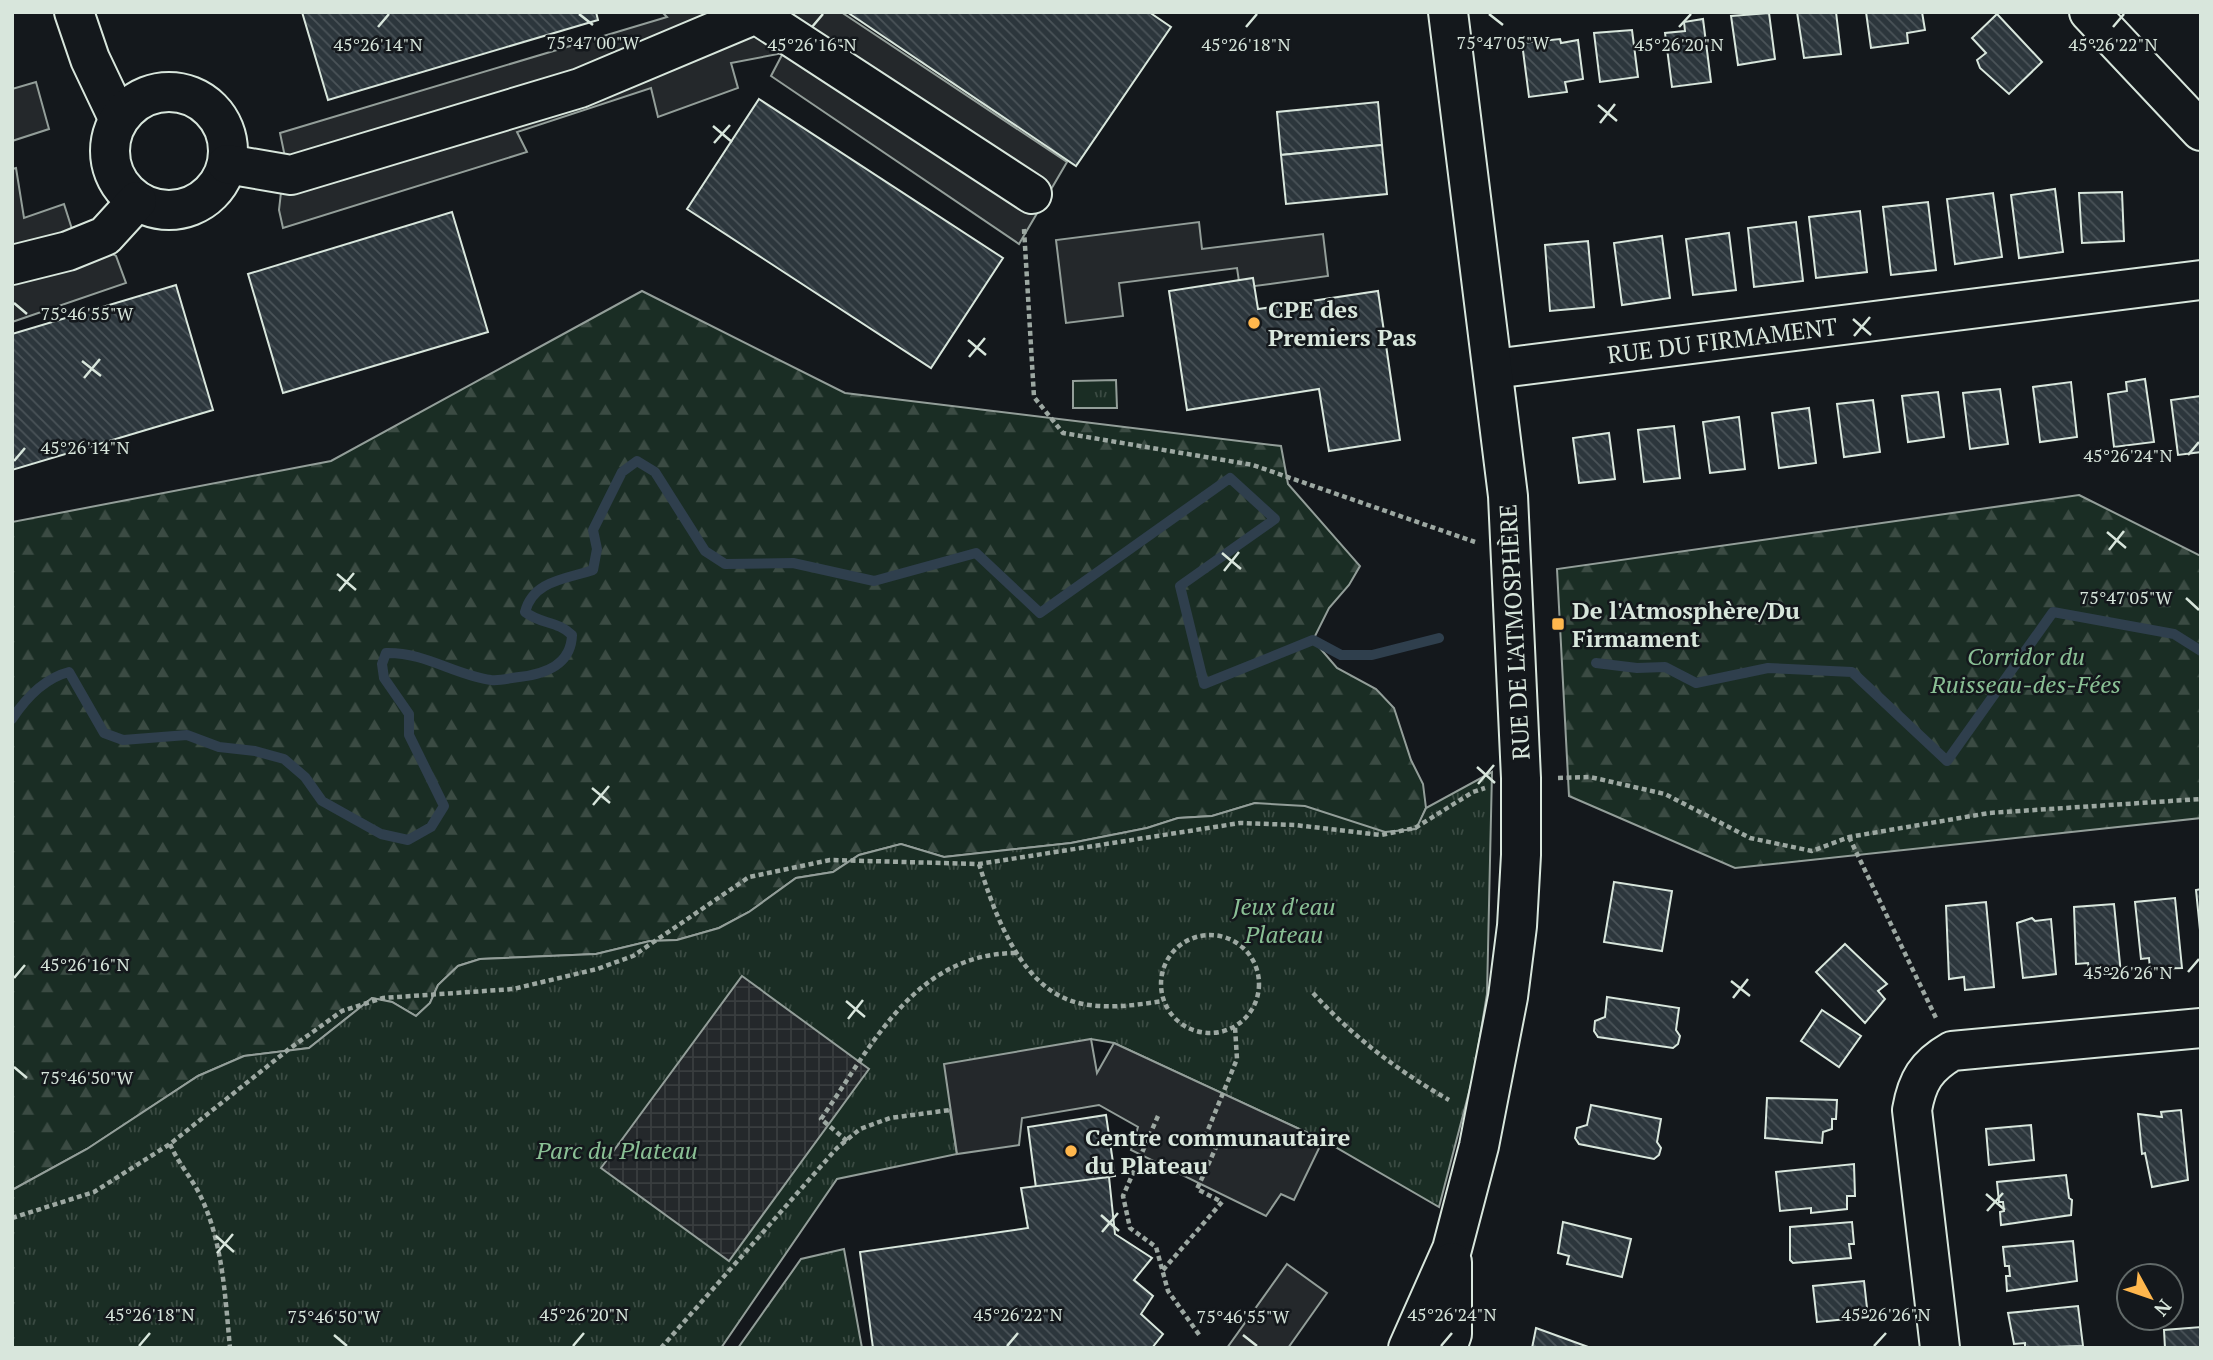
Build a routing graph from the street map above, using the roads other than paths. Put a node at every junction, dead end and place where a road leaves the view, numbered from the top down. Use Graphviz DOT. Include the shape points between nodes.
graph roads {
  1 [pos="74,12"];
  2 [pos="1448,12"];
  3 [pos="2089,12"];
  4 [pos="118,118"];
  5 [pos="2201,131"];
  6 [pos="227,164"];
  7 [pos="1032,194"];
  8 [pos="137,201"];
  9 [pos="12,265"];
  10 [pos="2201,280"];
  11 [pos="1493,369"];
  12 [pos="2201,1028"];
  13 [pos="1452,1250"];
  14 [pos="1408,1348"];
  15 [pos="1447,1348"];
  16 [pos="1940,1348"];
  1 -- 4 [label="street"];
  2 -- 11 [label="street, RUE DE L'ATMOSPHÈRE"];
  3 -- 5 [label="street"];
  4 -- 6 [label="street" via="151,94 172,91 192,96 209,106 222,123 228,143"];
  4 -- 8 [label="street" via="109,154 113,173"];
  6 -- 7 [label="street" via="291,175 580,88 756,14"];
  6 -- 8 [label="street" via="220,181 192,205 154,209"];
  8 -- 9 [label="street" via="104,236"];
  10 -- 11 [label="street, RUE DU FIRMAMENT"];
  11 -- 13 [label="street, RUE DE L'ATMOSPHÈRE" via="1508,496 1521,778 1517,926 1487,1111"];
  12 -- 16 [label="street" via="1951,1051 1930,1064 1916,1087 1912,1110"];
  13 -- 14 [label="street, RUE DE L'ATMOSPHÈRE"];
  13 -- 15 [label="street, RUE DE L'ATMOSPHÈRE" via="1452,1334"];
}
